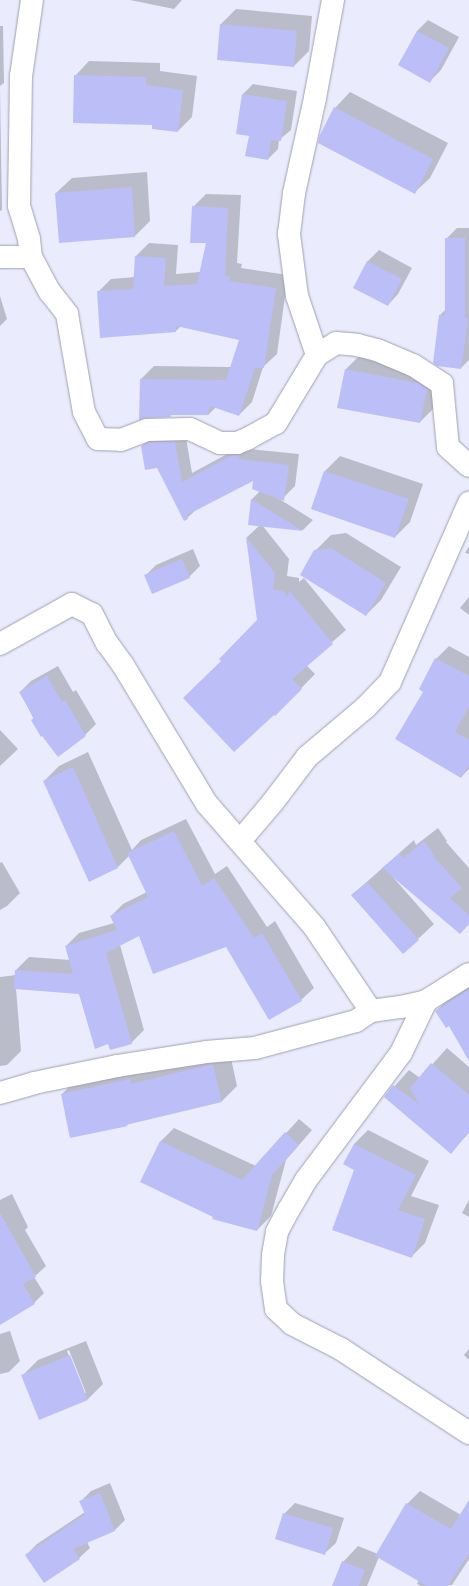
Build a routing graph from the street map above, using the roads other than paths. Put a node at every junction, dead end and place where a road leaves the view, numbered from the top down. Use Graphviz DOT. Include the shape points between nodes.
graph roads {
  1 [pos="32,0"];
  2 [pos="333,0"];
  3 [pos="0,257"];
  4 [pos="31,257"];
  5 [pos="317,355"];
  6 [pos="469,466"];
  7 [pos="469,503"];
  8 [pos="0,644"];
  9 [pos="240,841"];
  10 [pos="469,974"];
  11 [pos="426,1001"];
  12 [pos="370,1010"];
  13 [pos="0,1093"];
  14 [pos="469,1433"];
  1 -- 4 [label="street" via="21,76 19,206 29,239"];
  2 -- 5 [label="street" via="294,193 289,234 297,296"];
  3 -- 4 [label="street"];
  4 -- 5 [label="street" via="50,292 66,314 84,412 98,439 121,440 147,430 190,430 220,443 237,443 276,423"];
  5 -- 6 [label="street" via="336,343 357,345 414,365 442,384 448,447"];
  7 -- 9 [label="street" via="390,682 365,708 307,757"];
  8 -- 9 [label="street" via="72,604 92,614 107,643 207,804"];
  9 -- 12 [label="street" via="315,928"];
  10 -- 11 [label="street"];
  11 -- 12 [label="street"];
  11 -- 14 [label="street" via="401,1054 306,1180 289,1209 277,1232 272,1281 276,1309 292,1324 341,1350"];
  12 -- 13 [label="street" via="356,1021 255,1048 206,1052 117,1066 34,1083"];
}
